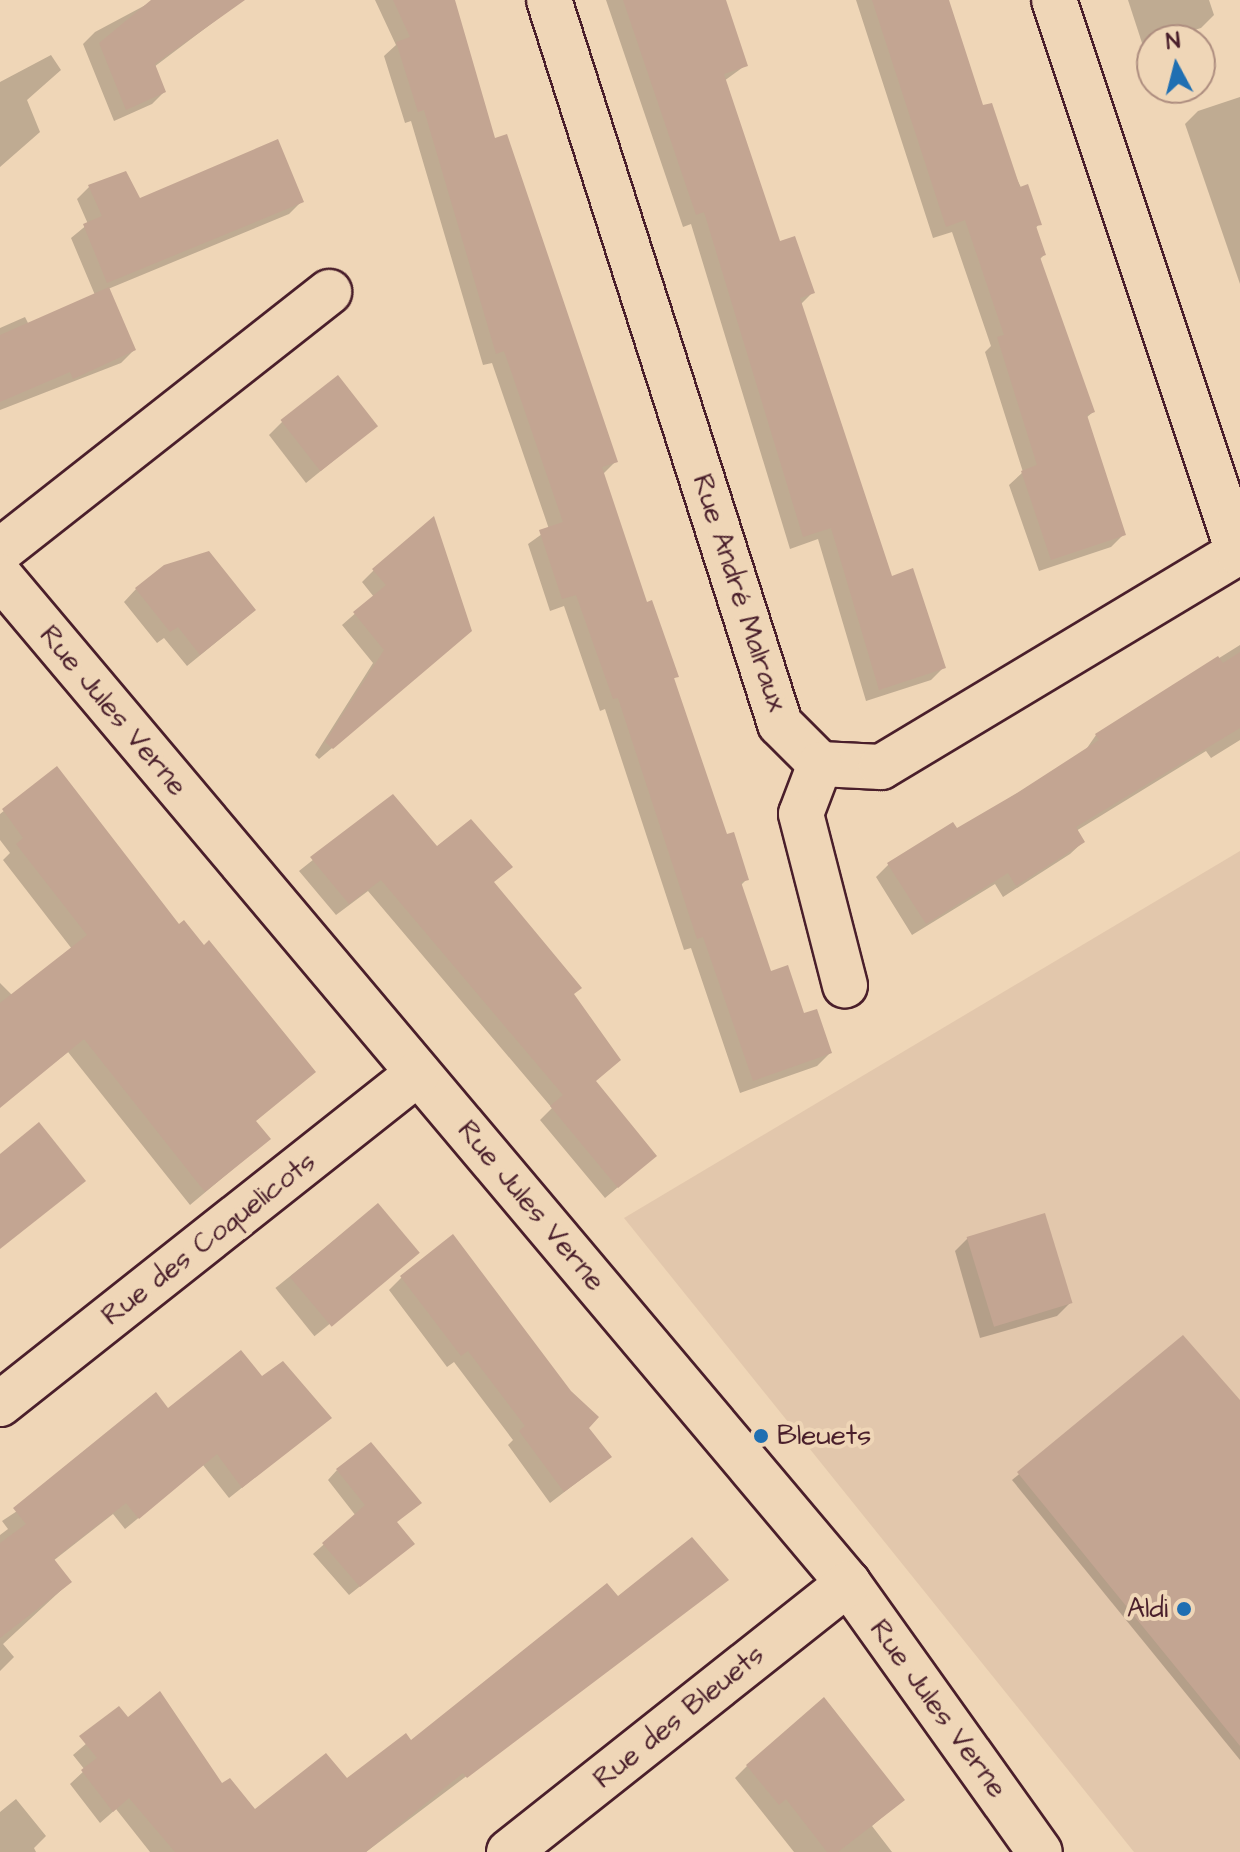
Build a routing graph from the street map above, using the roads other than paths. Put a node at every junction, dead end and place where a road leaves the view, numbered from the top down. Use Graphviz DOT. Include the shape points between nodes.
graph roads {
  1 [pos="549,0"];
  2 [pos="1054,0"];
  3 [pos="329,292"];
  4 [pos="0,551"];
  5 [pos="1239,552"];
  6 [pos="0,576"];
  7 [pos="820,764"];
  8 [pos="845,985"];
  9 [pos="418,1073"];
  10 [pos="0,1404"];
  11 [pos="848,1583"];
  12 [pos="509,1852"];
  13 [pos="1040,1852"];
  1 -- 7 [label="street, Rue André Malraux" via="780,724"];
  2 -- 5 [label="street"];
  3 -- 4 [label="street"];
  5 -- 7 [label="street" via="881,767"];
  6 -- 9 [label="street, Rue Jules Verne"];
  7 -- 8 [label="street" via="801,814"];
  9 -- 10 [label="street, Rue des Coquelicots"];
  9 -- 11 [label="street, Rue Jules Verne"];
  11 -- 12 [label="street, Rue des Bleuets"];
  11 -- 13 [label="street, Rue Jules Verne"];
}
